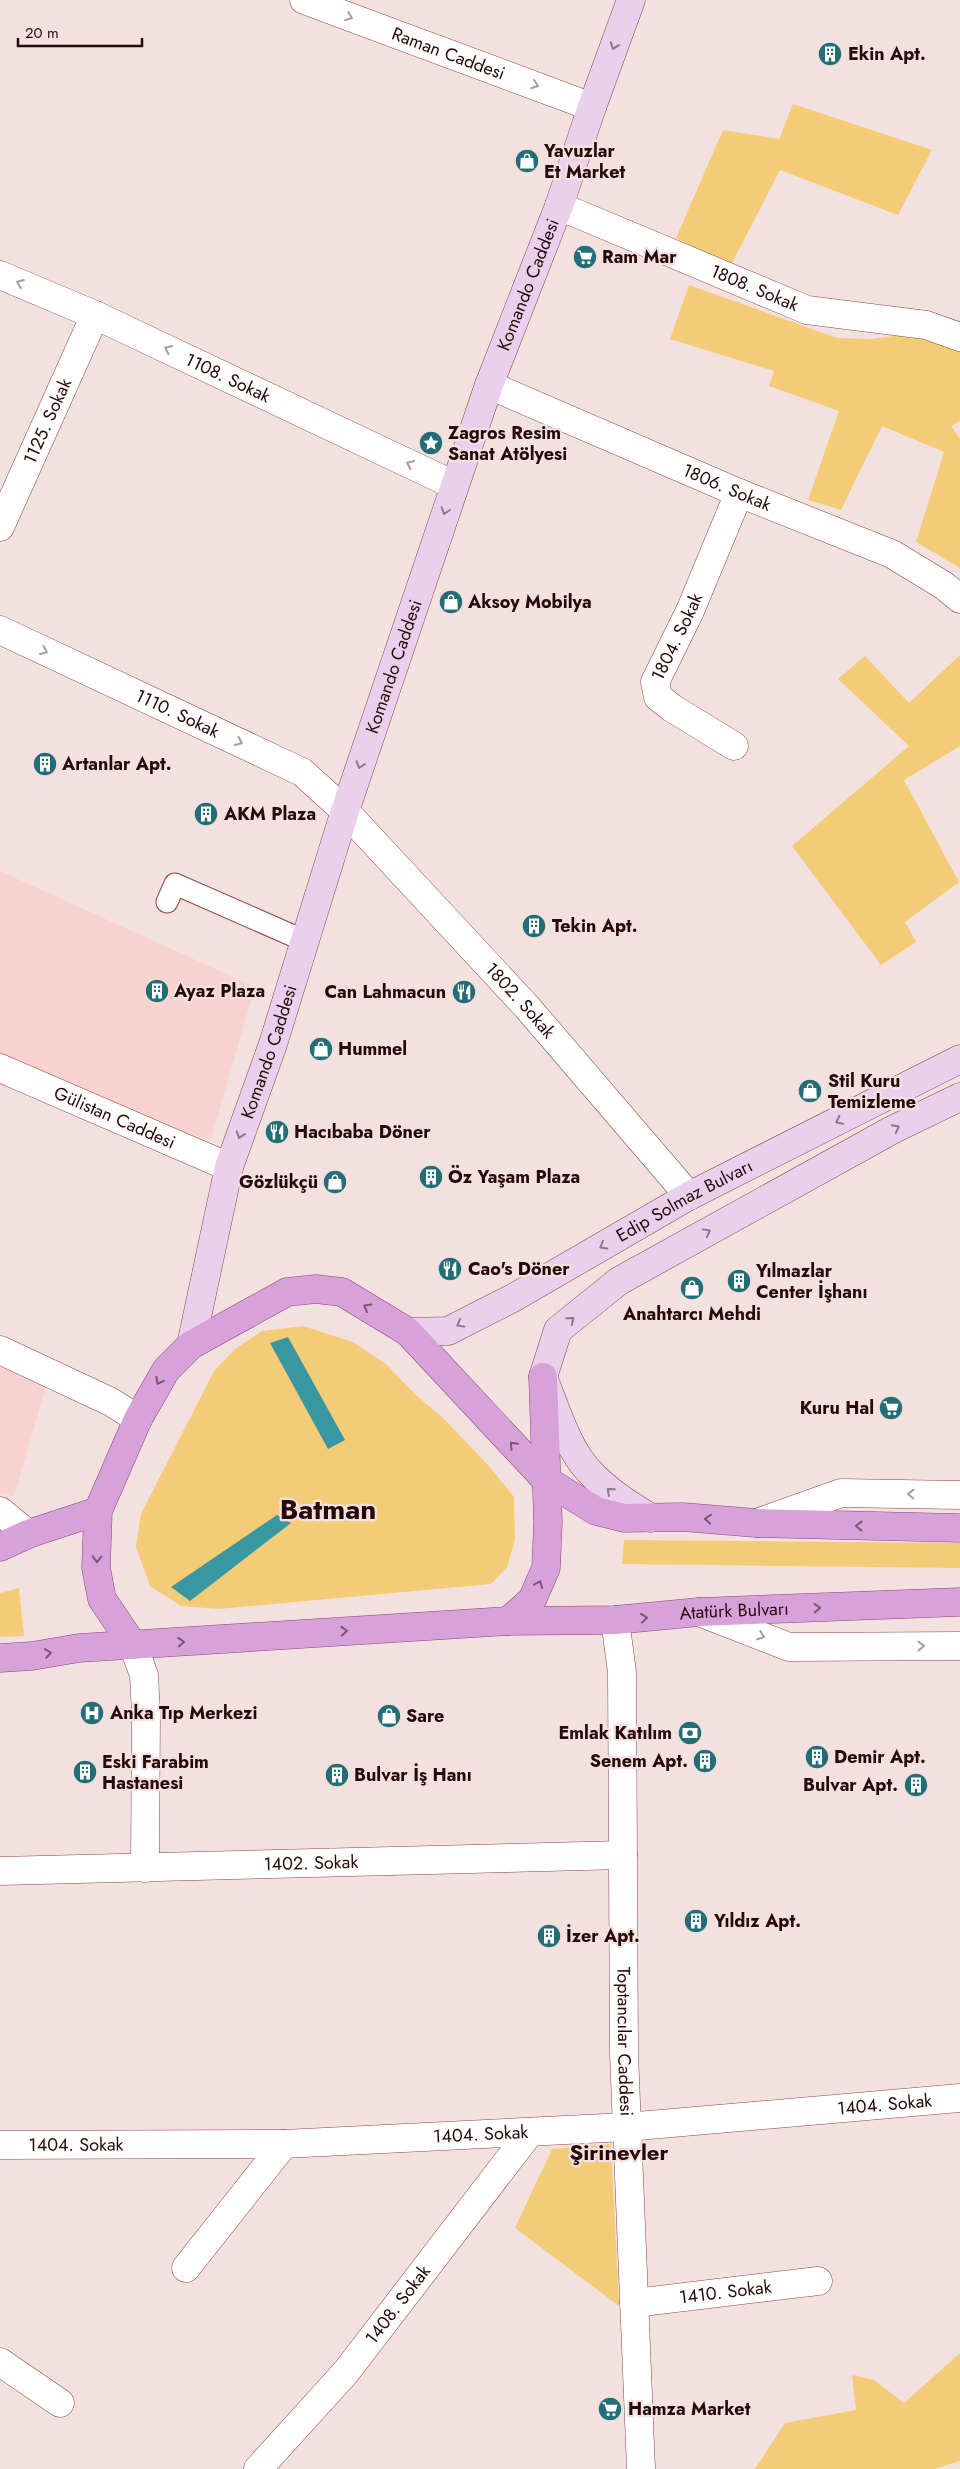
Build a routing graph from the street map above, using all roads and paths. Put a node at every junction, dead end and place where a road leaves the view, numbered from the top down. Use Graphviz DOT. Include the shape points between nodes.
graph roads {
  1 [pos="304,0"];
  2 [pos="631,0"];
  3 [pos="592,107"];
  4 [pos="559,206"];
  5 [pos="0,275"];
  6 [pos="95,315"];
  7 [pos="960,336"];
  8 [pos="489,386"];
  9 [pos="454,484"];
  10 [pos="739,493"];
  11 [pos="0,527"];
  12 [pos="960,599"];
  13 [pos="0,630"];
  14 [pos="734,746"];
  15 [pos="345,811"];
  16 [pos="167,902"];
  17 [pos="305,941"];
  18 [pos="960,1058"];
  19 [pos="0,1068"];
  20 [pos="960,1096"];
  21 [pos="229,1167"];
  22 [pos="689,1196"];
  23 [pos="408,1332"];
  24 [pos="191,1345"];
  25 [pos="0,1350"];
  26 [pos="543,1377"];
  27 [pos="138,1419"];
  28 [pos="546,1480"];
  29 [pos="960,1495"];
  30 [pos="0,1511"];
  31 [pos="98,1511"];
  32 [pos="651,1518"];
  33 [pos="756,1523"];
  34 [pos="960,1528"];
  35 [pos="28,1534"];
  36 [pos="0,1547"];
  37 [pos="960,1602"];
  38 [pos="699,1612"];
  39 [pos="508,1620"];
  40 [pos="615,1620"];
  41 [pos="133,1645"];
  42 [pos="960,1646"];
  43 [pos="0,1658"];
  44 [pos="623,1856"];
  45 [pos="145,1868"];
  46 [pos="0,1871"];
  47 [pos="960,2098"];
  48 [pos="626,2126"];
  49 [pos="530,2132"];
  50 [pos="0,2144"];
  51 [pos="284,2144"];
  52 [pos="186,2268"];
  53 [pos="818,2281"];
  54 [pos="634,2303"];
  55 [pos="0,2362"];
  56 [pos="60,2403"];
  57 [pos="258,2469"];
  58 [pos="641,2469"];
  1 -- 3 [label="street, Raman Caddesi, one-way"];
  2 -- 3 [label="main road, Komando Caddesi, one-way"];
  3 -- 4 [label="main road, Komando Caddesi"];
  4 -- 7 [label="street, 1808. Sokak" via="807,310 926,324"];
  4 -- 8 [label="main road, Komando Caddesi"];
  6 -- 5 [label="street, 1108. Sokak, one-way"];
  9 -- 6 [label="street, 1108. Sokak, one-way"];
  6 -- 11 [label="street, 1125. Sokak"];
  8 -- 9 [label="main road, Komando Caddesi"];
  8 -- 10 [label="street, 1806. Sokak"];
  9 -- 15 [label="main road, Komando Caddesi, one-way"];
  10 -- 12 [label="street, 1806. Sokak" via="892,554"];
  10 -- 14 [label="street, 1804. Sokak" via="690,611 656,682 658,697"];
  13 -- 15 [label="street, 1110. Sokak, one-way" via="302,772"];
  15 -- 17 [label="main road, Komando Caddesi"];
  15 -- 22 [label="street, 1802. Sokak" via="527,1007"];
  16 -- 17 [label="lane" via="175,884"];
  17 -- 21 [label="main road, Komando Caddesi, one-way" via="274,1044"];
  18 -- 22 [label="main road, Edip Solmaz Bulvarı, one-way"];
  19 -- 21 [label="street, Gülistan Caddesi"];
  26 -- 20 [label="main road, Edip Solmaz Bulvarı, one-way" via="558,1330 619,1281 892,1130"];
  21 -- 24 [label="main road, Komando Caddesi"];
  22 -- 23 [label="main road, Edip Solmaz Bulvarı, one-way" via="513,1298 448,1331"];
  23 -- 24 [label="main road, one-way" via="342,1292 316,1289 288,1292"];
  28 -- 23 [label="main road, one-way"];
  24 -- 27 [label="main road, one-way" via="166,1370"];
  25 -- 27 [label="street" via="111,1402"];
  26 -- 28 [label="main road"];
  32 -- 26 [label="main road, one-way" via="614,1496 588,1471 575,1452"];
  27 -- 31 [label="main road"];
  28 -- 32 [label="main road" via="596,1511 624,1518"];
  39 -- 28 [label="main road, one-way" via="532,1600 546,1568"];
  29 -- 33 [label="street, one-way" via="841,1493"];
  30 -- 35 [label="street"];
  31 -- 35 [label="main road"];
  31 -- 41 [label="main road, one-way" via="96,1568 102,1599"];
  33 -- 32 [label="main road, one-way" via="683,1517"];
  34 -- 33 [label="main road, one-way"];
  35 -- 36 [label="main road"];
  38 -- 37 [label="main road, Atatürk Bulvarı, one-way"];
  40 -- 38 [label="main road, Atatürk Bulvarı, one-way"];
  38 -- 42 [label="street, one-way" via="789,1647"];
  39 -- 40 [label="main road, Atatürk Bulvarı"];
  41 -- 39 [label="main road, Atatürk Bulvarı, one-way"];
  40 -- 44 [label="street, Toptancılar Caddesi" via="622,1672"];
  43 -- 41 [label="main road, one-way"];
  41 -- 45 [label="street" via="144,1675"];
  44 -- 45 [label="street, 1402. Sokak"];
  44 -- 48 [label="street, Toptancılar Caddesi"];
  45 -- 46 [label="street, 1402. Sokak"];
  47 -- 48 [label="street, 1404. Sokak"];
  48 -- 49 [label="street, 1404. Sokak"];
  48 -- 54 [label="street, Toptancılar Caddesi"];
  49 -- 51 [label="street, 1404. Sokak"];
  49 -- 57 [label="street, 1408. Sokak" via="346,2372"];
  50 -- 51 [label="street, 1404. Sokak"];
  51 -- 52 [label="street"];
  53 -- 54 [label="street, 1410. Sokak"];
  54 -- 58 [label="street, Toptancılar Caddesi"];
  55 -- 56 [label="street"];
}
